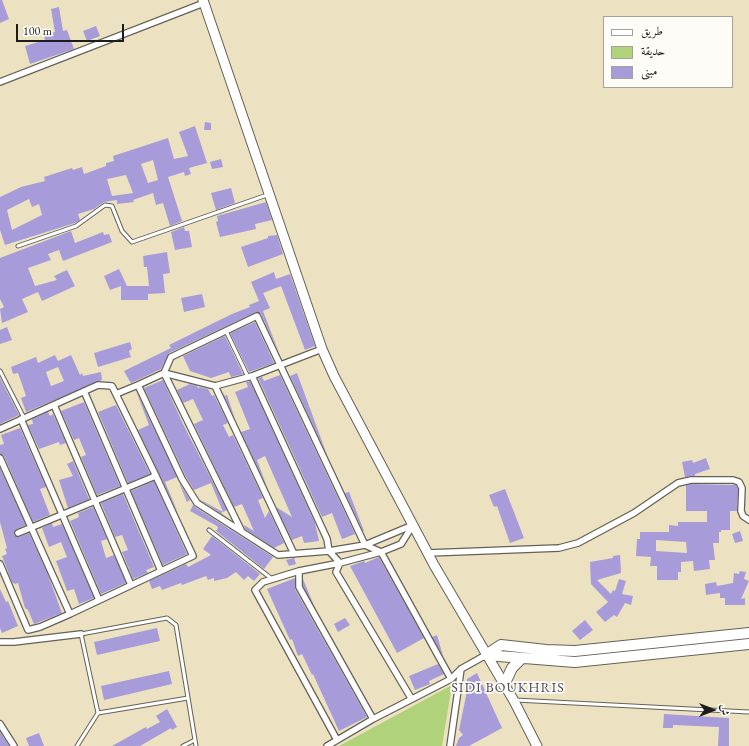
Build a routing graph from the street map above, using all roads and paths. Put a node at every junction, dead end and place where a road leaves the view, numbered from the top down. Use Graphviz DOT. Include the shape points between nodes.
graph roads {
  1 [pos="203,1"];
  2 [pos="0,82"];
  3 [pos="269,194"];
  4 [pos="18,246"];
  5 [pos="226,331"];
  6 [pos="322,349"];
  7 [pos="279,365"];
  8 [pos="0,371"];
  9 [pos="164,372"];
  10 [pos="250,376"];
  11 [pos="138,385"];
  12 [pos="215,386"];
  13 [pos="84,391"];
  14 [pos="116,394"];
  15 [pos="54,405"];
  16 [pos="22,419"];
  17 [pos="0,429"];
  18 [pos="0,458"];
  19 [pos="155,474"];
  20 [pos="126,488"];
  21 [pos="95,501"];
  22 [pos="62,515"];
  23 [pos="749,520"];
  24 [pos="413,525"];
  25 [pos="32,528"];
  26 [pos="209,530"];
  27 [pos="242,531"];
  28 [pos="18,534"];
  29 [pos="365,545"];
  30 [pos="329,551"];
  31 [pos="381,552"];
  32 [pos="428,553"];
  33 [pos="294,554"];
  34 [pos="340,563"];
  35 [pos="0,564"];
  36 [pos="161,571"];
  37 [pos="300,571"];
  38 [pos="272,580"];
  39 [pos="131,585"];
  40 [pos="100,600"];
  41 [pos="70,614"];
  42 [pos="749,633"];
  43 [pos="81,634"];
  44 [pos="0,642"];
  45 [pos="749,644"];
  46 [pos="486,655"];
  47 [pos="522,658"];
  48 [pos="461,668"];
  49 [pos="451,679"];
  50 [pos="504,685"];
  51 [pos="188,698"];
  52 [pos="411,698"];
  53 [pos="514,701"];
  54 [pos="749,712"];
  55 [pos="98,713"];
  56 [pos="373,719"];
  57 [pos="0,724"];
  58 [pos="195,740"];
  59 [pos="337,740"];
  60 [pos="14,746"];
  61 [pos="77,746"];
  62 [pos="183,746"];
  63 [pos="196,746"];
  64 [pos="327,746"];
  65 [pos="450,746"];
  66 [pos="537,746"];
  1 -- 2 [label="street"];
  1 -- 3 [label="main road"];
  3 -- 4 [label="lane" via="132,242 122,231 112,206 105,205 76,226"];
  3 -- 6 [label="main road"];
  5 -- 7 [label="street" via="258,316"];
  5 -- 9 [label="street" via="171,357"];
  5 -- 10 [label="lane"];
  6 -- 7 [label="street"];
  6 -- 24 [label="main road"];
  7 -- 10 [label="street"];
  7 -- 29 [label="street"];
  8 -- 16 [label="lane"];
  9 -- 11 [label="street"];
  9 -- 12 [label="street"];
  9 -- 27 [label="street"];
  10 -- 12 [label="street"];
  10 -- 30 [label="street" via="328,539"];
  11 -- 14 [label="street"];
  11 -- 27 [label="street" via="182,479 197,503"];
  12 -- 33 [label="street"];
  13 -- 14 [label="street" via="98,385 112,386"];
  13 -- 15 [label="street"];
  13 -- 20 [label="street"];
  14 -- 19 [label="street"];
  15 -- 16 [label="street"];
  15 -- 21 [label="street"];
  16 -- 17 [label="street"];
  16 -- 22 [label="street"];
  18 -- 25 [label="street"];
  19 -- 20 [label="street"];
  19 -- 36 [label="street" via="193,556"];
  20 -- 21 [label="street"];
  20 -- 36 [label="street"];
  21 -- 22 [label="street"];
  21 -- 39 [label="street"];
  22 -- 25 [label="street"];
  22 -- 40 [label="street"];
  23 -- 32 [label="street" via="741,511 742,488 739,482 691,480 678,483 634,513 578,543 559,548"];
  24 -- 29 [label="street"];
  24 -- 31 [label="street" via="401,544"];
  24 -- 32 [label="main road"];
  25 -- 28 [label="street"];
  25 -- 41 [label="street"];
  26 -- 38 [label="lane"];
  27 -- 33 [label="street" via="278,555"];
  29 -- 30 [label="street"];
  29 -- 31 [label="street"];
  30 -- 33 [label="street"];
  30 -- 34 [label="street"];
  31 -- 34 [label="street"];
  31 -- 49 [label="street"];
  32 -- 46 [label="main road"];
  34 -- 37 [label="street"];
  34 -- 52 [label="street" via="336,572"];
  35 -- 41 [label="street" via="28,630"];
  36 -- 39 [label="street"];
  37 -- 38 [label="street"];
  37 -- 56 [label="street" via="299,587"];
  38 -- 59 [label="street" via="263,582 255,590"];
  39 -- 40 [label="street"];
  40 -- 41 [label="street"];
  42 -- 46 [label="highway" via="575,651 501,645"];
  43 -- 44 [label="street"];
  43 -- 51 [label="lane" via="167,618 176,625"];
  43 -- 55 [label="lane"];
  45 -- 47 [label="highway" via="575,662"];
  46 -- 47 [label="highway"];
  46 -- 48 [label="street"];
  46 -- 50 [label="main road"];
  47 -- 50 [label="highway" via="512,668"];
  48 -- 49 [label="street"];
  48 -- 65 [label="street"];
  49 -- 52 [label="street"];
  50 -- 53 [label="main road"];
  51 -- 55 [label="lane"];
  51 -- 58 [label="lane"];
  52 -- 56 [label="street"];
  53 -- 54 [label="lane" via="518,699"];
  53 -- 66 [label="main road"];
  55 -- 61 [label="lane"];
  56 -- 59 [label="street"];
  57 -- 60 [label="street"];
  58 -- 62 [label="lane"];
  58 -- 63 [label="lane"];
  59 -- 64 [label="street"];
}
